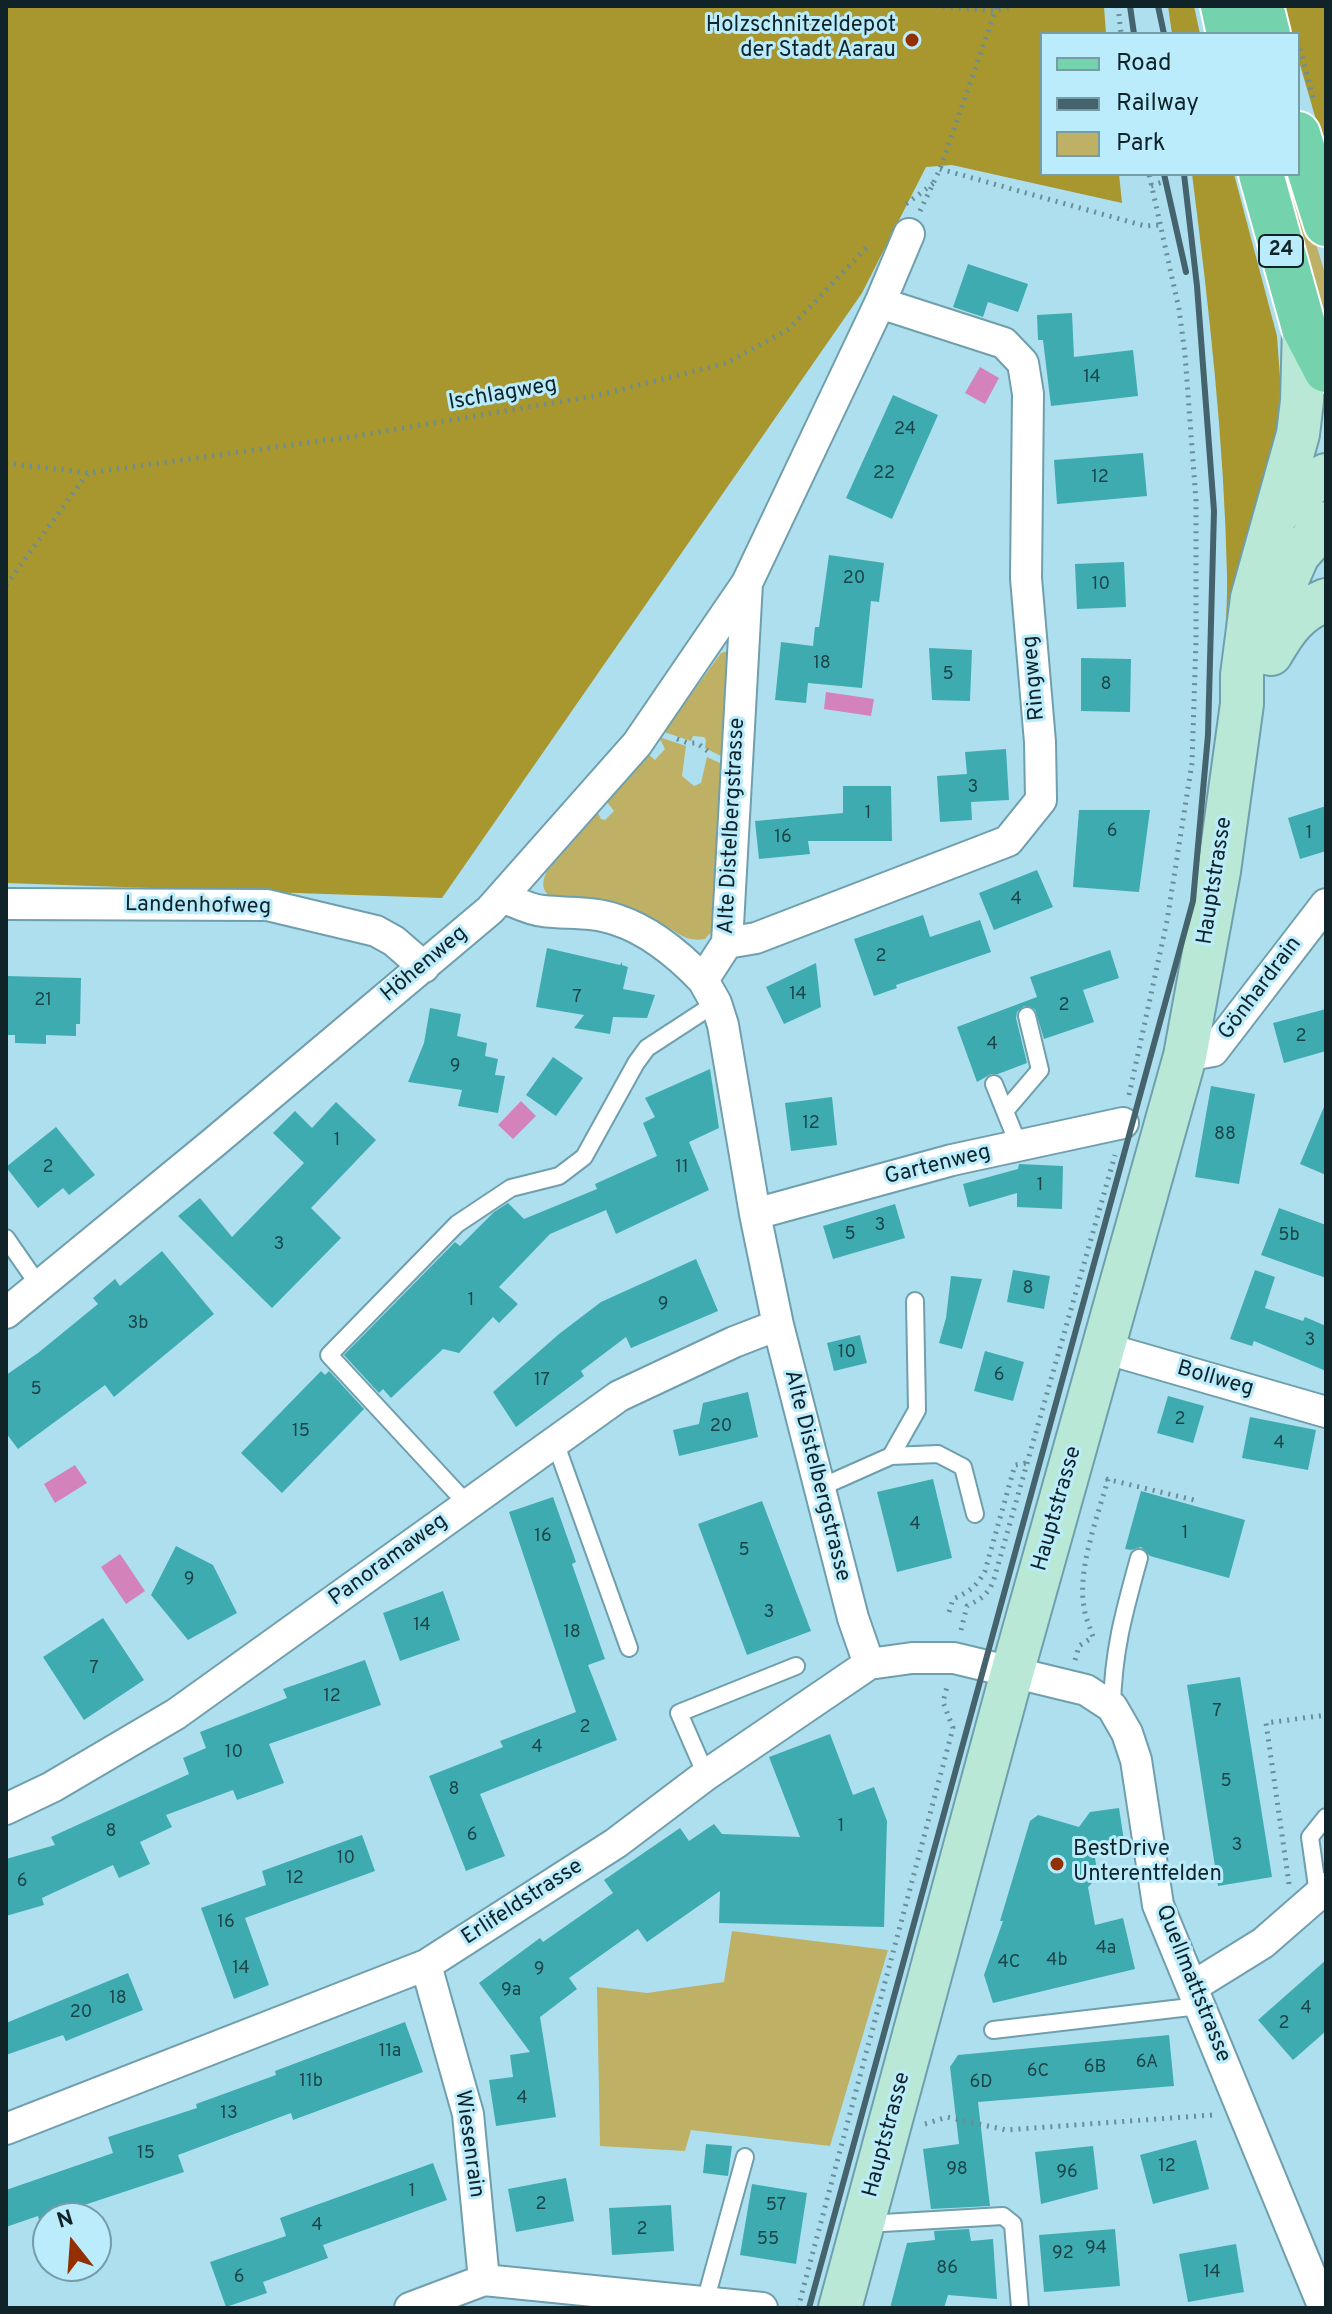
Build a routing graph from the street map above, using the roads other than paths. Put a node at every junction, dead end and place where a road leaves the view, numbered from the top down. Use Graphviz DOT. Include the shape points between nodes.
graph roads {
  1 [pos="1223,6"];
  2 [pos="1261,6"];
  3 [pos="1229,32"];
  4 [pos="1268,32"];
  5 [pos="1308,125"];
  6 [pos="1262,176"];
  7 [pos="906,220"];
  8 [pos="1326,224"];
  9 [pos="880,303"];
  10 [pos="1304,328"];
  11 [pos="1326,370"];
  12 [pos="1326,475"];
  13 [pos="1277,514"];
  14 [pos="1326,523"];
  15 [pos="747,583"];
  16 [pos="1326,600"];
  17 [pos="1242,704"];
  18 [pos="502,897"];
  19 [pos="6,904"];
  20 [pos="1326,904"];
  21 [pos="727,943"];
  22 [pos="424,967"];
  23 [pos="709,992"];
  24 [pos="1027,1016"];
  25 [pos="1185,1056"];
  26 [pos="994,1084"];
  27 [pos="1005,1111"];
  28 [pos="1123,1123"];
  29 [pos="1019,1146"];
  30 [pos="755,1214"];
  31 [pos="6,1238"];
  32 [pos="40,1287"];
  33 [pos="915,1301"];
  34 [pos="6,1313"];
  35 [pos="778,1325"];
  36 [pos="1104,1348"];
  37 [pos="1326,1412"];
  38 [pos="555,1442"];
  39 [pos="891,1456"];
  40 [pos="819,1488"];
  41 [pos="468,1505"];
  42 [pos="975,1514"];
  43 [pos="1139,1558"];
  44 [pos="629,1648"];
  45 [pos="869,1664"];
  46 [pos="796,1666"];
  47 [pos="1012,1673"];
  48 [pos="1112,1707"];
  49 [pos="706,1775"];
  50 [pos="6,1809"];
  51 [pos="1326,1817"];
  52 [pos="1322,1891"];
  53 [pos="426,1965"];
  54 [pos="1196,1997"];
  55 [pos="993,2030"];
  56 [pos="6,2129"];
  57 [pos="745,2157"];
  58 [pos="864,2224"];
  59 [pos="484,2280"];
  60 [pos="705,2302"];
  61 [pos="410,2308"];
  62 [pos="762,2308"];
  63 [pos="840,2308"];
  64 [pos="1020,2308"];
  65 [pos="1324,2308"];
  1 -- 3 [label="main road"];
  2 -- 4 [label="main road"];
  5 -- 8 [label="main road, 24"];
  6 -- 10 [label="main road, 24"];
  7 -- 9 [label="street, Alte Distelbergstrasse"];
  9 -- 15 [label="street, Alte Distelbergstrasse"];
  9 -- 21 [label="street, Ringweg" via="1004,343 1023,363 1028,394 1026,578 1041,800 1008,841 756,938"];
  10 -- 11 [label="main road, 24"];
  10 -- 13 [label="main road" via="1299,423"];
  12 -- 13 [label="main road"];
  13 -- 17 [label="main road" via="1252,598"];
  14 -- 17 [label="main road" via="1298,555 1285,581"];
  15 -- 18 [label="street, Höhenweg" via="637,744"];
  15 -- 21 [label="street, Alte Distelbergstrasse"];
  16 -- 17 [label="main road" via="1304,609"];
  17 -- 25 [label="main road, Hauptstrasse"];
  18 -- 22 [label="street, Höhenweg"];
  18 -- 23 [label="street" via="540,911 617,919 679,955"];
  19 -- 22 [label="street, Landenhofweg" via="267,905 376,931"];
  20 -- 25 [label="street, Gönhardrain" via="1213,1051"];
  21 -- 23 [label="street, Alte Distelbergstrasse"];
  22 -- 32 [label="street, Höhenweg"];
  23 -- 30 [label="street, Alte Distelbergstrasse" via="723,1025"];
  23 -- 41 [label="lane" via="647,1048 584,1157 559,1176 511,1188 457,1224 329,1355"];
  24 -- 27 [label="lane" via="1040,1070"];
  25 -- 36 [label="main road, Hauptstrasse"];
  26 -- 27 [label="lane"];
  27 -- 29 [label="lane"];
  28 -- 29 [label="street, Gartenweg"];
  29 -- 30 [label="street, Gartenweg"];
  30 -- 35 [label="street, Alte Distelbergstrasse"];
  31 -- 32 [label="lane"];
  32 -- 34 [label="street, Höhenweg"];
  33 -- 39 [label="lane" via="917,1410"];
  35 -- 38 [label="street, Panoramaweg" via="619,1396"];
  35 -- 40 [label="street, Alte Distelbergstrasse"];
  36 -- 37 [label="street, Bollweg"];
  36 -- 47 [label="main road, Hauptstrasse"];
  38 -- 41 [label="street, Panoramaweg"];
  38 -- 44 [label="lane"];
  39 -- 40 [label="lane"];
  39 -- 42 [label="lane" via="938,1454 963,1467"];
  40 -- 45 [label="street, Alte Distelbergstrasse"];
  41 -- 50 [label="street, Panoramaweg" via="176,1714"];
  43 -- 48 [label="lane" via="1113,1664"];
  45 -- 47 [label="street, Erlifeldstrasse" via="954,1658"];
  45 -- 49 [label="street, Erlifeldstrasse"];
  46 -- 49 [label="lane" via="679,1713"];
  47 -- 48 [label="street" via="1086,1690"];
  47 -- 58 [label="main road, Hauptstrasse"];
  48 -- 54 [label="street, Quellmattstrasse" via="1136,1760 1158,1905"];
  49 -- 53 [label="street, Erlifeldstrasse" via="616,1843"];
  51 -- 52 [label="lane" via="1310,1837"];
  52 -- 54 [label="street"];
  53 -- 56 [label="street, Erlifeldstrasse"];
  53 -- 59 [label="street, Wiesenrain" via="468,2114"];
  54 -- 55 [label="lane"];
  54 -- 65 [label="street, Quellmattstrasse"];
  57 -- 60 [label="lane"];
  58 -- 63 [label="main road, Hauptstrasse"];
  58 -- 64 [label="lane" via="1003,2216 1013,2224"];
  59 -- 60 [label="street"];
  59 -- 61 [label="street"];
  60 -- 62 [label="street"];
}
